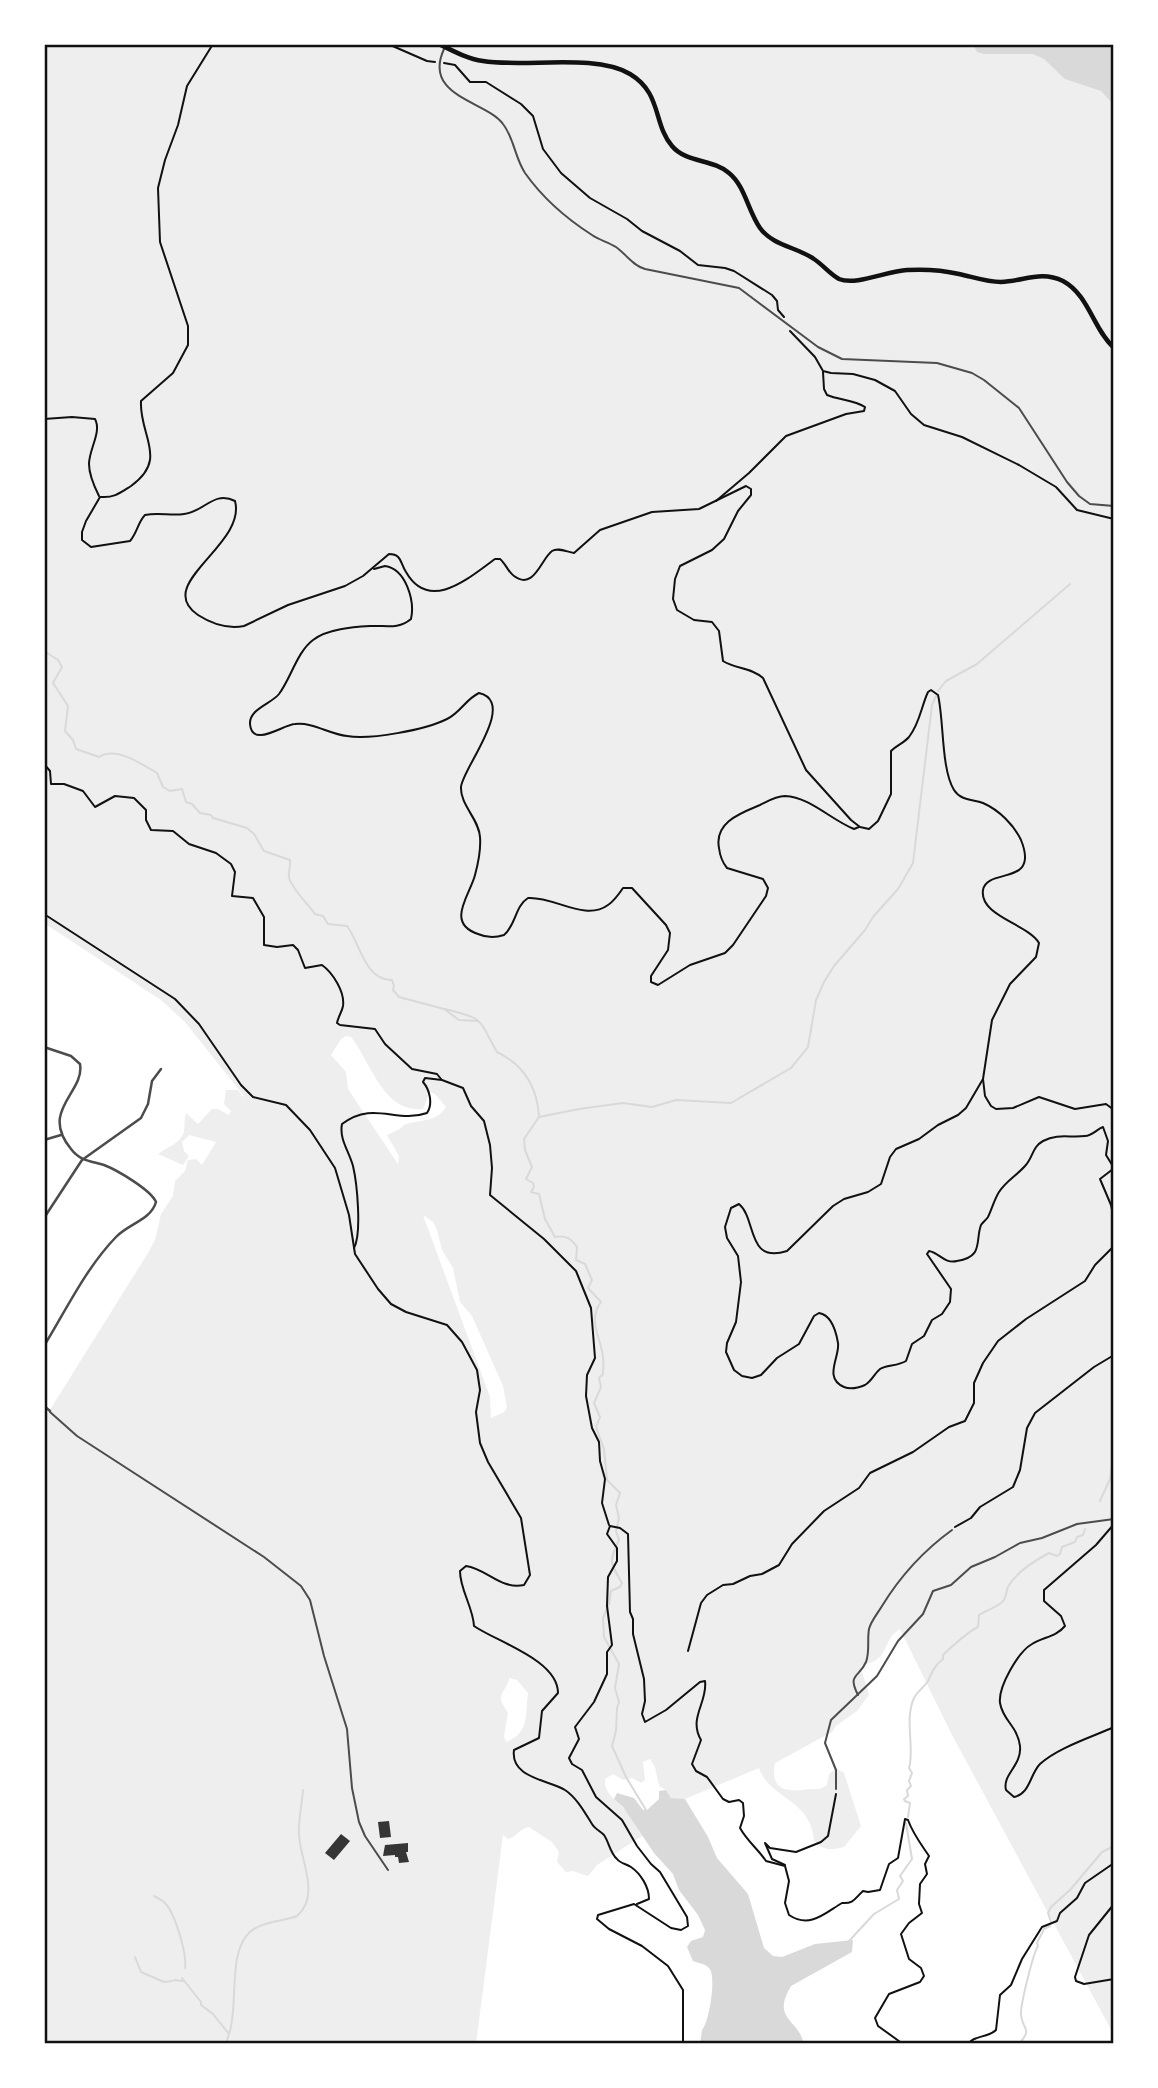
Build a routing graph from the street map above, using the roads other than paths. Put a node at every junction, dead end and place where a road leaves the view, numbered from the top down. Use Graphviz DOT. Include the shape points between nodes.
graph roads {
  1 [pos="442,45"];
  2 [pos="1114,348"];
  3 [pos="1114,506"];
  4 [pos="44,1046"];
  5 [pos="161,1069"];
  6 [pos="61,1135"];
  7 [pos="44,1140"];
  8 [pos="82,1160"];
  9 [pos="44,1218"];
  10 [pos="44,1331"];
  11 [pos="50,1336"];
  12 [pos="44,1346"];
  13 [pos="44,1406"];
  14 [pos="50,1411"];
  15 [pos="1114,1519"];
  16 [pos="952,1530"];
  17 [pos="858,1696"];
  18 [pos="835,1789"];
  19 [pos="388,1870"];
  1 -- 2 [label="main road" via="484,62 557,62 623,70 648,92 672,147 727,171 767,236 807,255 841,280 928,270 998,282 1042,275 1075,290"];
  1 -- 3 [label="lane" via="440,71 450,89 499,119 530,178 552,204 639,267 739,288 818,347 842,359 937,363 984,380 1019,408 1079,496 1090,504"];
  4 -- 6 [label="street" via="80,1064 79,1079 62,1109"];
  5 -- 8 [label="street" via="152,1081 141,1118"];
  6 -- 7 [label="street"];
  6 -- 8 [label="street"];
  8 -- 9 [label="street"];
  8 -- 11 [label="street" via="113,1169 150,1192 156,1202 152,1213 117,1235 97,1259"];
  10 -- 11 [label="street"];
  11 -- 12 [label="street"];
  13 -- 14 [label="street"];
  14 -- 19 [label="lane" via="77,1436 301,1586 310,1600 347,1729 359,1822"];
  15 -- 17 [label="lane" via="1077,1524 1020,1543 933,1591 923,1614"];
  16 -- 17 [label="lane" via="916,1560 874,1618 867,1661 853,1679"];
  17 -- 18 [label="lane" via="834,1716 826,1733 825,1743 836,1770"];
}
